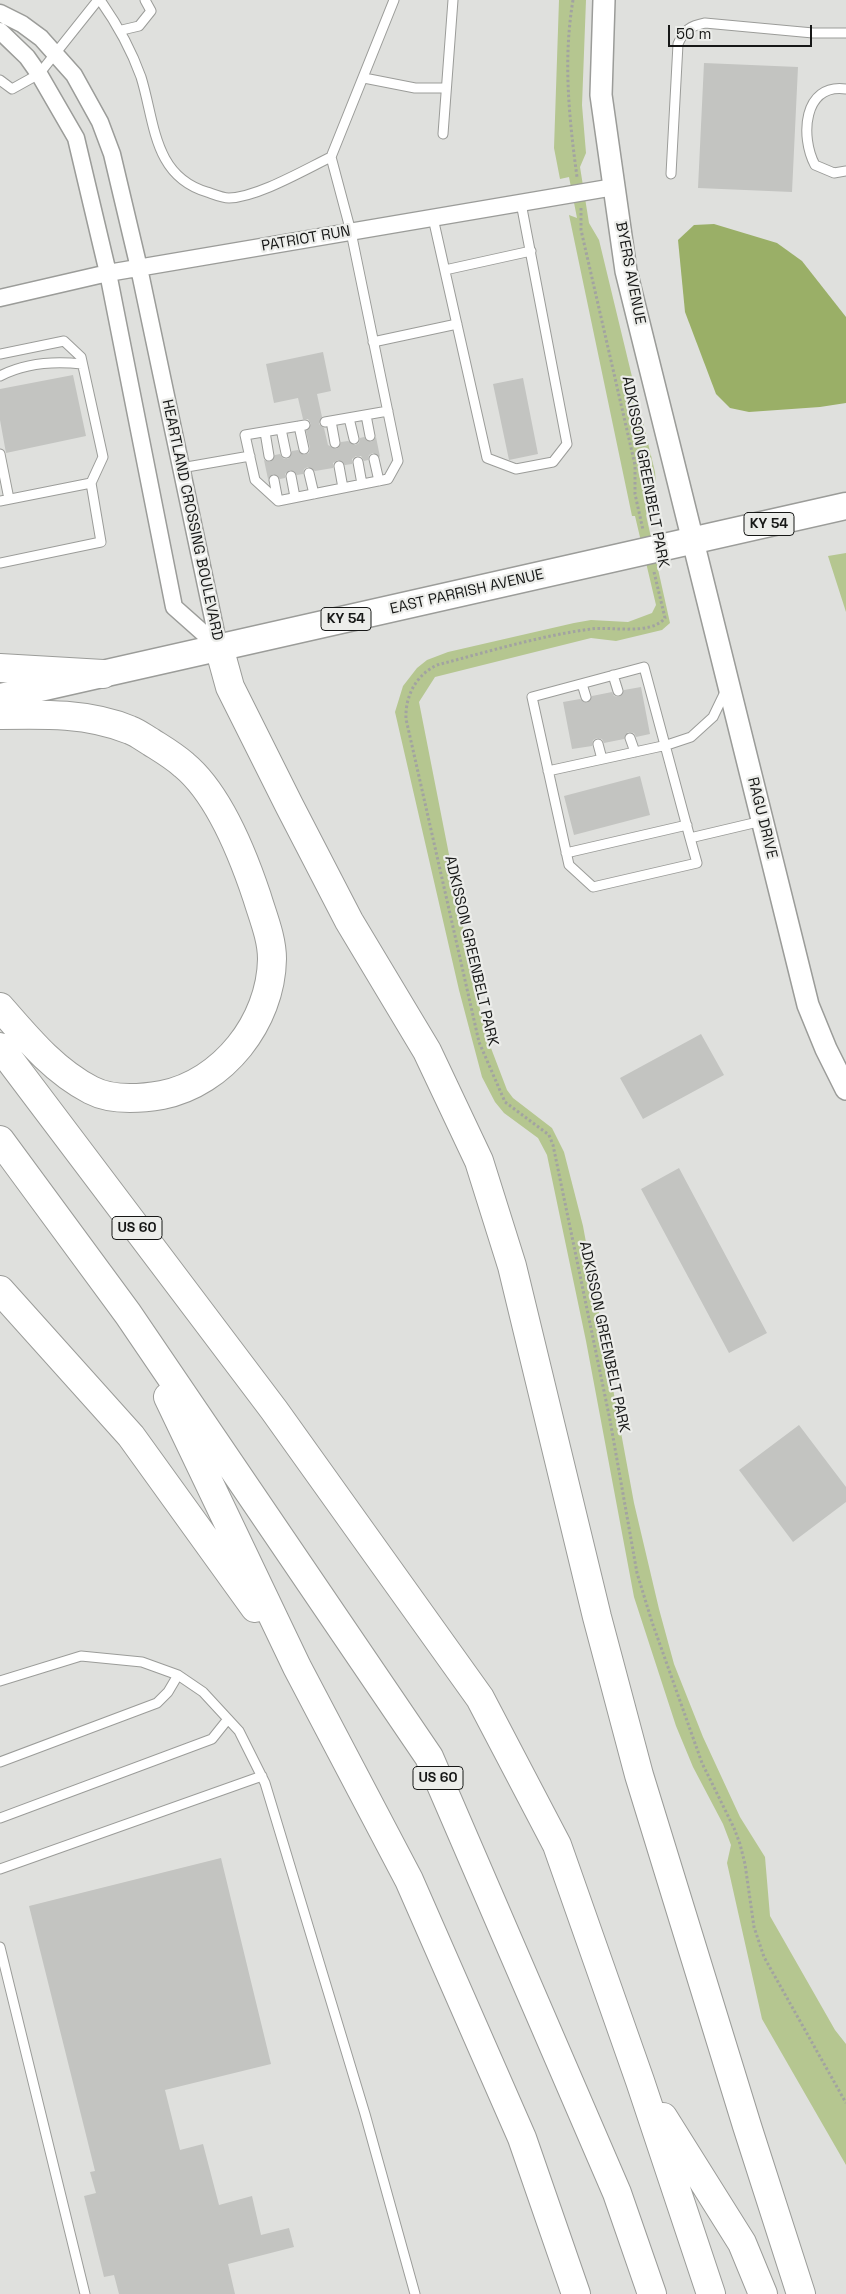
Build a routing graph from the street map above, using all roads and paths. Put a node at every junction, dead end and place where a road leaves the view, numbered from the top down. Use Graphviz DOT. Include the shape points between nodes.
graph roads {
  1 [pos="99,0"];
  2 [pos="145,0"];
  3 [pos="394,0"];
  4 [pos="453,0"];
  5 [pos="573,0"];
  6 [pos="604,0"];
  7 [pos="0,13"];
  8 [pos="122,30"];
  9 [pos="0,31"];
  10 [pos="846,33"];
  11 [pos="55,53"];
  12 [pos="39,74"];
  13 [pos="364,78"];
  14 [pos="0,80"];
  15 [pos="445,88"];
  16 [pos="846,89"];
  17 [pos="444,134"];
  18 [pos="331,157"];
  19 [pos="846,171"];
  20 [pos="671,174"];
  21 [pos="614,188"];
  22 [pos="579,194"];
  23 [pos="521,203"];
  24 [pos="433,218"];
  25 [pos="351,232"];
  26 [pos="530,251"];
  27 [pos="140,268"];
  28 [pos="445,270"];
  29 [pos="108,273"];
  30 [pos="0,298"];
  31 [pos="457,324"];
  32 [pos="373,342"];
  33 [pos="0,354"];
  34 [pos="82,364"];
  35 [pos="0,376"];
  36 [pos="388,411"];
  37 [pos="366,415"];
  38 [pos="349,418"];
  39 [pos="281,429"];
  40 [pos="265,432"];
  41 [pos="370,436"];
  42 [pos="354,439"];
  43 [pos="335,443"];
  44 [pos="304,449"];
  45 [pos="286,452"];
  46 [pos="0,454"];
  47 [pos="250,456"];
  48 [pos="269,456"];
  49 [pos="374,459"];
  50 [pos="358,462"];
  51 [pos="339,466"];
  52 [pos="181,468"];
  53 [pos="309,473"];
  54 [pos="291,476"];
  55 [pos="274,480"];
  56 [pos="379,481"];
  57 [pos="92,483"];
  58 [pos="362,484"];
  59 [pos="343,488"];
  60 [pos="314,494"];
  61 [pos="295,498"];
  62 [pos="5,500"];
  63 [pos="278,501"];
  64 [pos="846,506"];
  65 [pos="693,541"];
  66 [pos="648,551"];
  67 [pos="0,562"];
  68 [pos="219,647"];
  69 [pos="0,668"];
  70 [pos="103,674"];
  71 [pos="613,675"];
  72 [pos="582,684"];
  73 [pos="728,684"];
  74 [pos="618,691"];
  75 [pos="0,697"];
  76 [pos="586,698"];
  77 [pos="0,715"];
  78 [pos="630,738"];
  79 [pos="598,744"];
  80 [pos="667,745"];
  81 [pos="635,752"];
  82 [pos="602,759"];
  83 [pos="548,772"];
  84 [pos="762,822"];
  85 [pos="687,825"];
  86 [pos="690,838"];
  87 [pos="566,853"];
  88 [pos="0,1007"];
  89 [pos="0,1047"];
  90 [pos="846,1089"];
  91 [pos="0,1140"];
  92 [pos="0,1290"];
  93 [pos="128,1314"];
  94 [pos="297,1667"];
  95 [pos="178,1675"];
  96 [pos="0,1681"];
  97 [pos="228,1719"];
  98 [pos="0,1762"];
  99 [pos="262,1776"];
  100 [pos="0,1818"];
  101 [pos="0,1869"];
  102 [pos="0,1948"];
  103 [pos="640,2081"];
  104 [pos="846,2103"];
  105 [pos="85,2294"];
  106 [pos="415,2294"];
  107 [pos="576,2294"];
  108 [pos="652,2294"];
  109 [pos="710,2294"];
  110 [pos="763,2294"];
  111 [pos="801,2294"];
  1 -- 8 [label="lane"];
  1 -- 11 [label="lane"];
  2 -- 8 [label="lane" via="152,11 139,26"];
  3 -- 13 [label="lane"];
  4 -- 15 [label="lane"];
  5 -- 22 [label="path, ADKISSON GREENBELT PARK" via="567,42 569,128"];
  6 -- 21 [label="street, BYERS AVENUE" via="601,96"];
  7 -- 11 [label="street, HEARTLAND CROSSING BOULEVARD" via="22,24"];
  8 -- 18 [label="lane" via="141,77 165,163 192,188 228,198 265,189"];
  9 -- 12 [label="street, HEARTLAND CROSSING BOULEVARD" via="27,57"];
  10 -- 20 [label="lane" via="704,23 684,32 678,44"];
  11 -- 12 [label="lane"];
  11 -- 27 [label="street, HEARTLAND CROSSING BOULEVARD" via="74,75 100,122 112,154"];
  12 -- 14 [label="lane" via="12,89"];
  12 -- 29 [label="street, HEARTLAND CROSSING BOULEVARD" via="76,138"];
  13 -- 15 [label="lane" via="415,88"];
  13 -- 18 [label="lane"];
  15 -- 17 [label="lane"];
  16 -- 19 [label="lane" via="834,87 814,102 807,120 807,146 815,165 834,173"];
  18 -- 25 [label="lane"];
  21 -- 22 [label="street, PATRIOT RUN"];
  21 -- 65 [label="street, BYERS AVENUE" via="626,271"];
  22 -- 23 [label="street, PATRIOT RUN"];
  22 -- 66 [label="path, ADKISSON GREENBELT PARK" via="581,230 635,465 635,494"];
  23 -- 24 [label="street, PATRIOT RUN"];
  23 -- 26 [label="lane"];
  24 -- 25 [label="street, PATRIOT RUN"];
  24 -- 28 [label="lane"];
  25 -- 27 [label="street, PATRIOT RUN"];
  25 -- 32 [label="lane"];
  26 -- 28 [label="lane"];
  26 -- 31 [label="lane" via="567,444 553,462 516,470 487,458"];
  27 -- 29 [label="street, PATRIOT RUN"];
  27 -- 52 [label="street, HEARTLAND CROSSING BOULEVARD"];
  28 -- 31 [label="lane"];
  29 -- 30 [label="street, PATRIOT RUN"];
  29 -- 68 [label="street, HEARTLAND CROSSING BOULEVARD" via="174,607"];
  31 -- 32 [label="lane"];
  32 -- 36 [label="lane"];
  33 -- 34 [label="lane" via="64,340 81,357"];
  34 -- 35 [label="lane" via="55,362"];
  34 -- 57 [label="lane" via="103,457"];
  36 -- 37 [label="lane"];
  36 -- 56 [label="lane" via="398,460 388,479"];
  37 -- 38 [label="lane"];
  37 -- 41 [label="lane"];
  38 -- 42 [label="lane"];
  38 -- 43 [label="lane" via="328,421"];
  39 -- 40 [label="lane"];
  39 -- 44 [label="lane" via="302,426"];
  39 -- 45 [label="lane"];
  40 -- 47 [label="lane" via="245,435"];
  40 -- 48 [label="lane"];
  46 -- 62 [label="lane"];
  47 -- 52 [label="lane"];
  47 -- 63 [label="lane" via="255,480"];
  49 -- 56 [label="lane"];
  50 -- 58 [label="lane"];
  51 -- 59 [label="lane"];
  52 -- 68 [label="street, HEARTLAND CROSSING BOULEVARD"];
  53 -- 60 [label="lane"];
  54 -- 61 [label="lane"];
  55 -- 63 [label="lane"];
  56 -- 58 [label="lane"];
  57 -- 62 [label="lane"];
  57 -- 67 [label="lane" via="100,542"];
  58 -- 59 [label="lane"];
  59 -- 60 [label="lane"];
  60 -- 61 [label="lane"];
  61 -- 63 [label="lane"];
  64 -- 65 [label="main road, EAST PARRISH AVENUE / KY 54"];
  65 -- 66 [label="main road, EAST PARRISH AVENUE / KY 54"];
  65 -- 73 [label="street, RAGU DRIVE"];
  66 -- 68 [label="main road, EAST PARRISH AVENUE / KY 54"];
  66 -- 104 [label="path, ADKISSON GREENBELT PARK" via="665,618 662,622 636,630 593,628 437,665 428,669 414,685 406,708 406,719 479,1042 505,1102 549,1136 553,1145 610,1420 637,1573 652,1622 702,1763 740,1844 754,1927 764,1957"];
  68 -- 70 [label="main road, EAST PARRISH AVENUE / KY 54"];
  68 -- 111 [label="highway" via="230,687 289,805 349,922 427,1051 479,1161 512,1266 594,1608 639,1775"];
  69 -- 70 [label="highway"];
  70 -- 75 [label="main road, EAST PARRISH AVENUE / KY 54"];
  71 -- 72 [label="lane"];
  71 -- 74 [label="lane"];
  71 -- 80 [label="lane" via="644,667"];
  72 -- 76 [label="lane"];
  72 -- 83 [label="lane" via="532,697"];
  73 -- 80 [label="lane" via="713,717 691,737"];
  73 -- 84 [label="street, RAGU DRIVE"];
  77 -- 88 [label="highway" via="59,714 95,720 131,730 186,766 231,831 269,933 272,959 266,998 250,1032 239,1046 205,1079 188,1087 148,1097 119,1098 93,1091 61,1072"];
  78 -- 81 [label="lane"];
  79 -- 82 [label="lane"];
  80 -- 81 [label="lane"];
  80 -- 85 [label="lane"];
  81 -- 82 [label="lane"];
  82 -- 83 [label="lane"];
  83 -- 87 [label="lane"];
  84 -- 86 [label="lane"];
  84 -- 90 [label="street, RAGU DRIVE" via="808,1005"];
  85 -- 86 [label="lane"];
  85 -- 87 [label="lane"];
  86 -- 87 [label="lane" via="697,863 593,886 569,865"];
  89 -- 103 [label="highway, US 60" via="274,1410 480,1698 557,1845"];
  91 -- 93 [label="highway, US 60"];
  92 -- 94 [label="highway" via="131,1436"];
  93 -- 94 [label="highway"];
  93 -- 108 [label="highway, US 60" via="429,1757 617,2193"];
  94 -- 107 [label="highway" via="410,1880 522,2138"];
  95 -- 96 [label="lane" via="142,1662 81,1656"];
  95 -- 97 [label="lane" via="203,1692"];
  95 -- 98 [label="lane" via="157,1703"];
  97 -- 99 [label="lane" via="239,1731"];
  97 -- 100 [label="lane" via="212,1739"];
  99 -- 101 [label="lane"];
  99 -- 106 [label="lane" via="365,2114"];
  102 -- 105 [label="lane"];
  103 -- 109 [label="highway, US 60"];
  103 -- 110 [label="highway" via="742,2243"];
}
